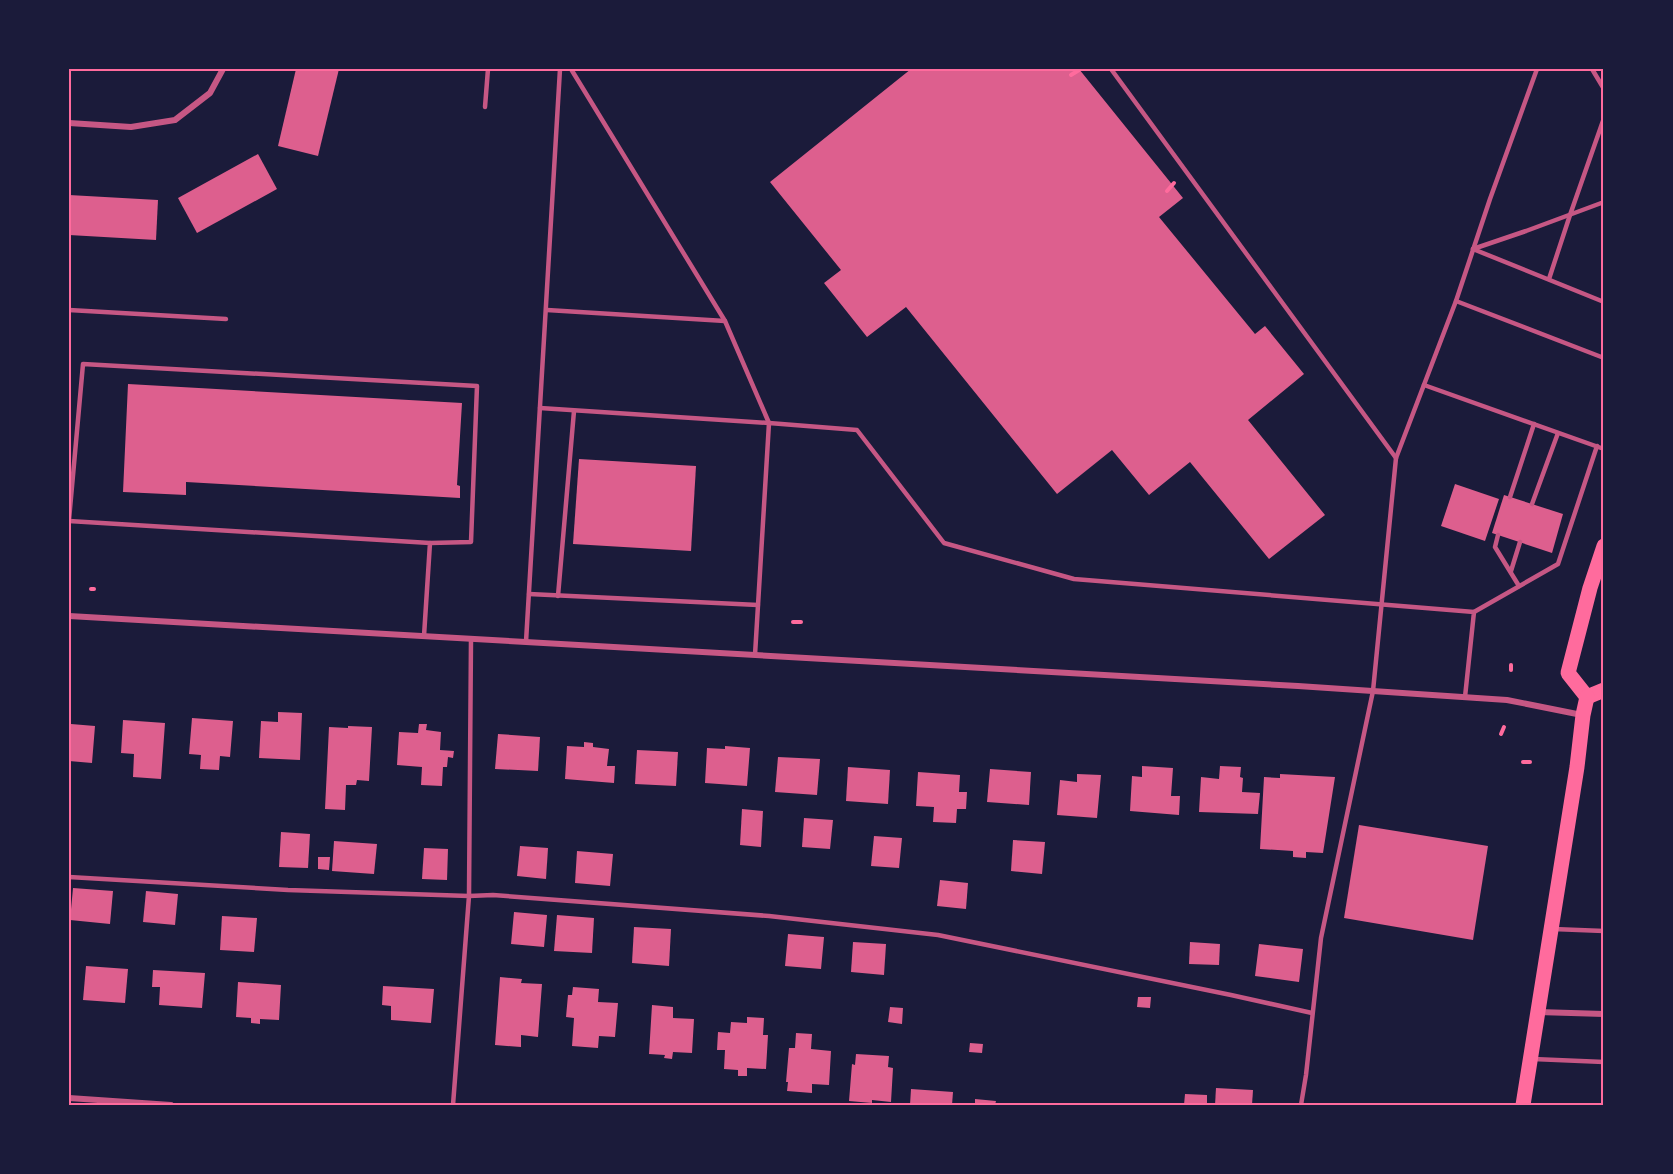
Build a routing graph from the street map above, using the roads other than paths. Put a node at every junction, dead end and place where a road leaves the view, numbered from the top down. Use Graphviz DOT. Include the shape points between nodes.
graph roads {
  1 [pos="223,69"];
  2 [pos="488,69"];
  3 [pos="560,69"];
  4 [pos="570,69"];
  5 [pos="1111,69"];
  6 [pos="1537,69"];
  7 [pos="1592,69"];
  8 [pos="1604,89"];
  9 [pos="485,107"];
  10 [pos="1604,118"];
  11 [pos="69,123"];
  12 [pos="1604,202"];
  13 [pos="1570,215"];
  14 [pos="1473,249"];
  15 [pos="1549,279"];
  16 [pos="1456,301"];
  17 [pos="1604,302"];
  18 [pos="69,310"];
  19 [pos="547,310"];
  20 [pos="226,319"];
  21 [pos="725,321"];
  22 [pos="1604,358"];
  23 [pos="1424,386"];
  24 [pos="540,408"];
  25 [pos="574,411"];
  26 [pos="769,423"];
  27 [pos="1534,424"];
  28 [pos="1558,433"];
  29 [pos="1597,446"];
  30 [pos="1604,449"];
  31 [pos="1396,458"];
  32 [pos="1510,497"];
  33 [pos="1532,504"];
  34 [pos="69,520"];
  35 [pos="1498,535"];
  36 [pos="1520,542"];
  37 [pos="430,543"];
  38 [pos="1604,546"];
  39 [pos="1510,571"];
  40 [pos="1520,585"];
  41 [pos="529,594"];
  42 [pos="558,596"];
  43 [pos="758,605"];
  44 [pos="1382,605"];
  45 [pos="1474,612"];
  46 [pos="69,616"];
  47 [pos="424,636"];
  48 [pos="471,639"];
  49 [pos="526,642"];
  50 [pos="755,655"];
  51 [pos="1604,690"];
  52 [pos="1373,691"];
  53 [pos="1465,697"];
  54 [pos="1587,697"];
  55 [pos="1583,715"];
  56 [pos="69,877"];
  57 [pos="469,896"];
  58 [pos="1551,928"];
  59 [pos="1604,931"];
  60 [pos="1538,1012"];
  61 [pos="1312,1013"];
  62 [pos="1604,1014"];
  63 [pos="1530,1058"];
  64 [pos="1604,1062"];
  65 [pos="69,1098"];
  66 [pos="171,1105"];
  67 [pos="453,1105"];
  68 [pos="1301,1105"];
  69 [pos="1523,1105"];
  1 -- 11 [label="street" via="210,93 175,120 131,127"];
  2 -- 9 [label="lane"];
  3 -- 19 [label="lane"];
  4 -- 21 [label="lane"];
  5 -- 31 [label="lane"];
  6 -- 14 [label="lane"];
  7 -- 8 [label="lane"];
  10 -- 13 [label="lane"];
  12 -- 13 [label="lane"];
  13 -- 14 [label="lane"];
  13 -- 15 [label="lane"];
  14 -- 15 [label="lane"];
  14 -- 16 [label="lane"];
  15 -- 17 [label="lane"];
  16 -- 22 [label="lane"];
  16 -- 23 [label="lane"];
  18 -- 20 [label="lane"];
  19 -- 21 [label="lane"];
  19 -- 24 [label="lane"];
  21 -- 26 [label="lane"];
  23 -- 27 [label="lane"];
  23 -- 31 [label="lane"];
  24 -- 25 [label="lane"];
  24 -- 41 [label="lane"];
  25 -- 26 [label="lane"];
  25 -- 42 [label="lane"];
  26 -- 43 [label="lane"];
  26 -- 44 [label="lane" via="857,430 944,543 1074,579"];
  27 -- 28 [label="lane"];
  27 -- 32 [label="lane"];
  28 -- 29 [label="lane"];
  28 -- 33 [label="lane"];
  29 -- 30 [label="lane"];
  29 -- 40 [label="lane" via="1557,564"];
  31 -- 44 [label="lane"];
  34 -- 37 [label="lane"];
  34 -- 37 [label="lane" via="83,364 477,386 471,542"];
  35 -- 39 [label="lane" via="1495,547"];
  36 -- 39 [label="lane"];
  37 -- 47 [label="lane"];
  38 -- 54 [label="main road" via="1568,673"];
  39 -- 40 [label="lane"];
  40 -- 45 [label="lane"];
  41 -- 42 [label="lane"];
  41 -- 49 [label="lane"];
  42 -- 43 [label="lane"];
  43 -- 50 [label="lane"];
  44 -- 45 [label="lane"];
  44 -- 52 [label="lane"];
  45 -- 53 [label="lane"];
  46 -- 47 [label="street"];
  47 -- 48 [label="street"];
  48 -- 49 [label="street"];
  48 -- 57 [label="lane"];
  49 -- 50 [label="street"];
  50 -- 52 [label="street"];
  51 -- 54 [label="main road"];
  52 -- 53 [label="street"];
  52 -- 61 [label="lane" via="1321,938"];
  53 -- 55 [label="street" via="1507,700"];
  54 -- 55 [label="main road"];
  55 -- 58 [label="main road"];
  56 -- 57 [label="lane"];
  57 -- 61 [label="lane" via="769,916 938,935"];
  57 -- 67 [label="lane"];
  58 -- 59 [label="lane"];
  58 -- 60 [label="main road"];
  60 -- 62 [label="street"];
  60 -- 63 [label="main road"];
  61 -- 68 [label="lane"];
  63 -- 64 [label="lane"];
  63 -- 69 [label="main road"];
  65 -- 66 [label="street"];
}
